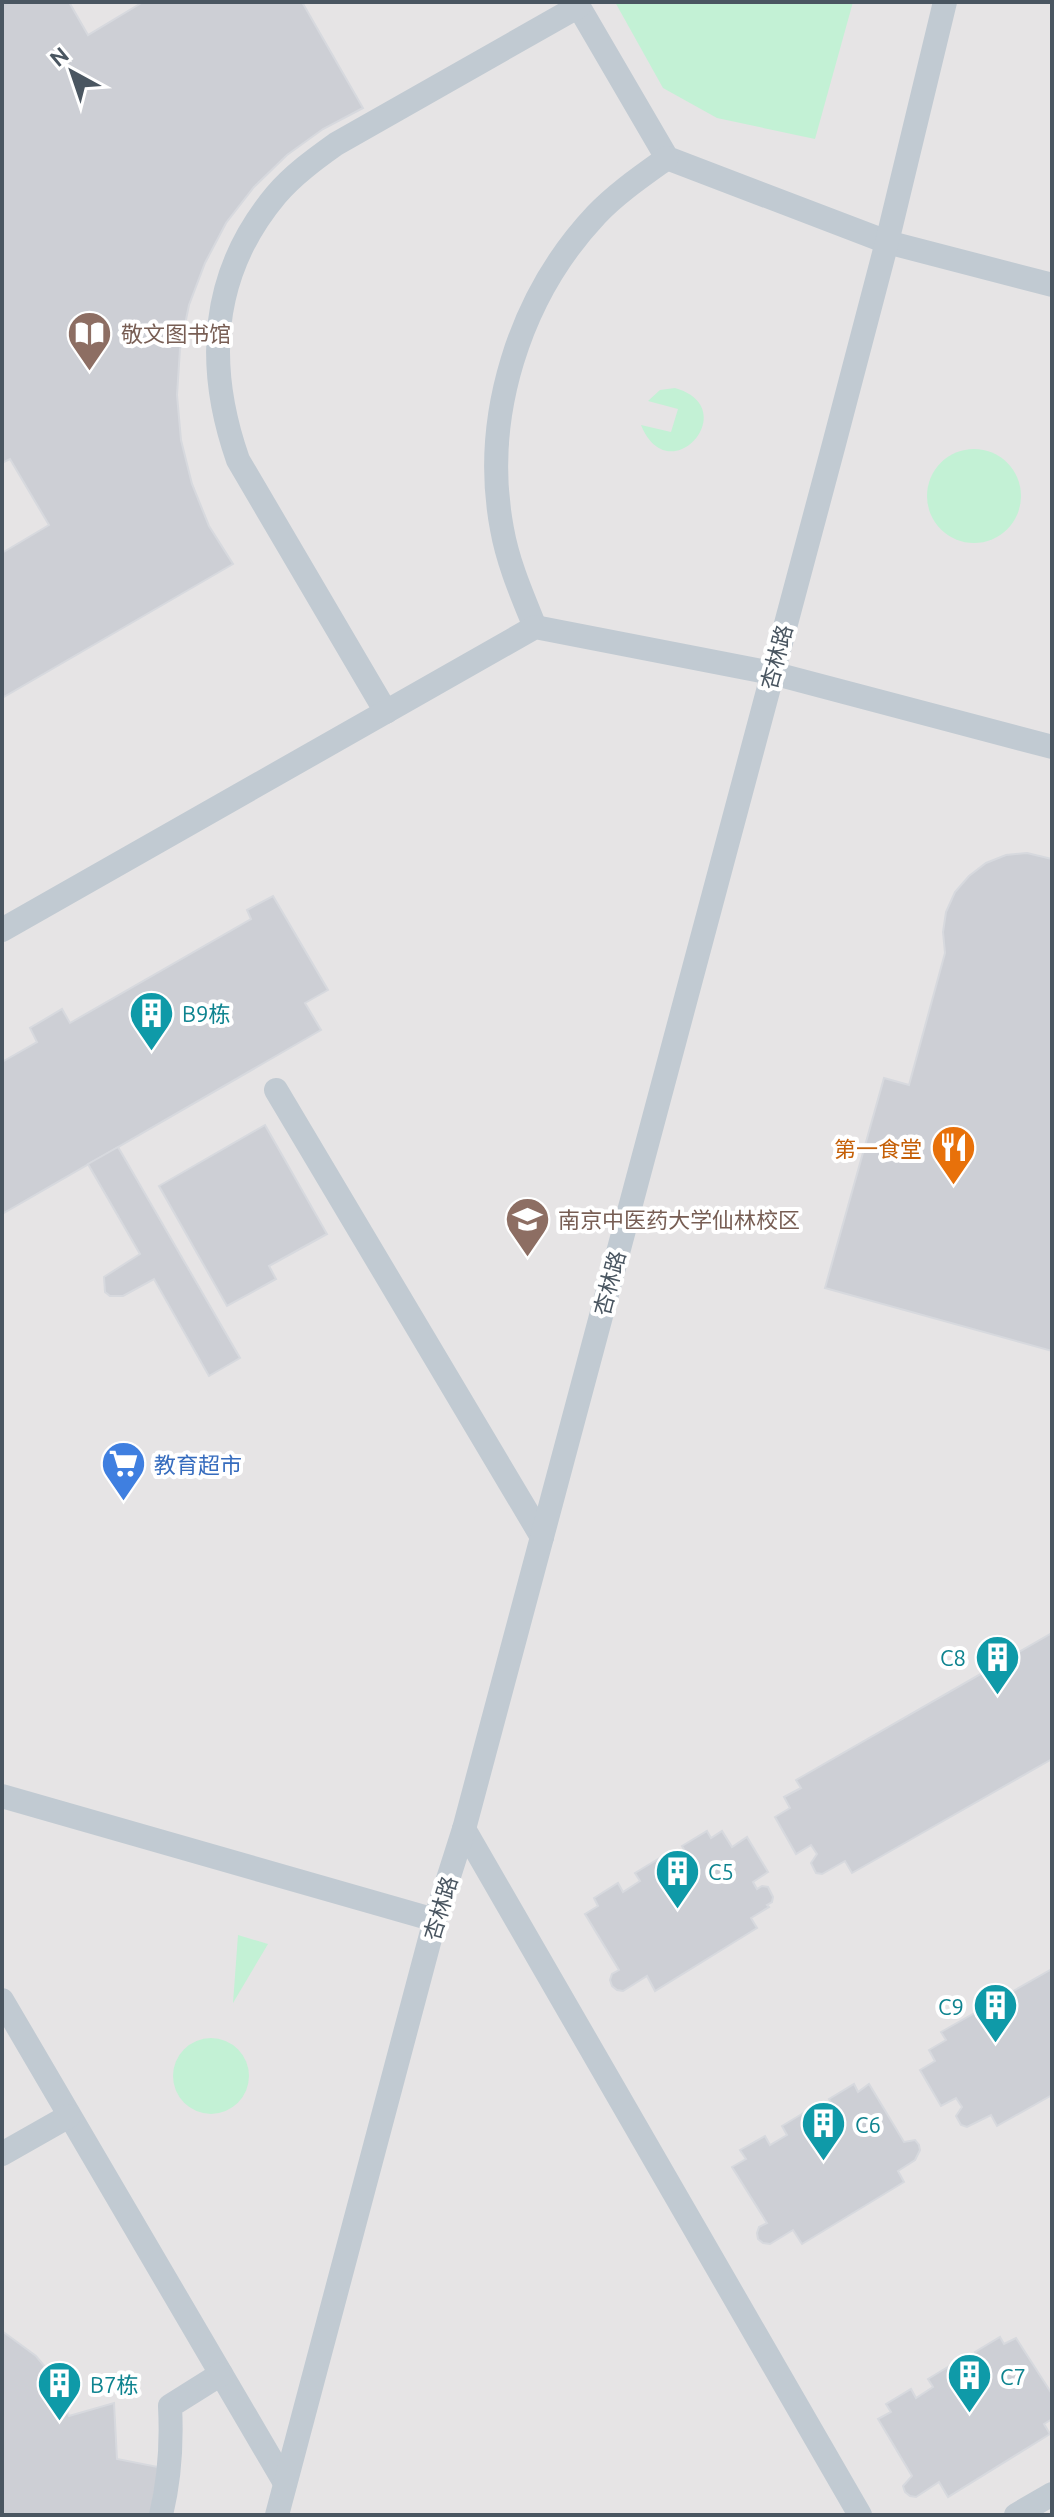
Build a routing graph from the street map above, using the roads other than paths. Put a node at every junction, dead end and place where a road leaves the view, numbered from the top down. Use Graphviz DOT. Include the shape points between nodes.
graph roads {
  1 [pos="945,2"];
  2 [pos="578,4"];
  3 [pos="667,158"];
  4 [pos="887,242"];
  5 [pos="1052,285"];
  6 [pos="535,627"];
  7 [pos="772,673"];
  8 [pos="386,712"];
  9 [pos="1052,747"];
  10 [pos="2,930"];
  11 [pos="276,1090"];
  12 [pos="542,1537"];
  13 [pos="2,1796"];
  14 [pos="464,1829"];
  15 [pos="435,1920"];
  16 [pos="2,2000"];
  17 [pos="69,2116"];
  18 [pos="2,2154"];
  19 [pos="221,2374"];
  20 [pos="285,2483"];
  21 [pos="1052,2494"];
  22 [pos="161,2515"];
  23 [pos="277,2515"];
  24 [pos="860,2515"];
  25 [pos="1016,2515"];
  1 -- 4 [label="lane, 杏林路"];
  2 -- 3 [label="lane"];
  2 -- 8 [label="lane" via="305,167 254,227 224,301 217,341 218,382 224,422 238,460"];
  3 -- 4 [label="lane"];
  3 -- 6 [label="lane" via="596,215 567,250 523,329 508,373 496,476 502,529"];
  4 -- 5 [label="lane"];
  4 -- 7 [label="lane, 杏林路"];
  6 -- 7 [label="lane"];
  6 -- 8 [label="lane"];
  7 -- 9 [label="lane"];
  7 -- 12 [label="lane, 杏林路"];
  8 -- 10 [label="lane"];
  11 -- 12 [label="lane"];
  12 -- 14 [label="lane, 杏林路"];
  13 -- 15 [label="lane"];
  14 -- 15 [label="lane, 杏林路"];
  14 -- 24 [label="lane"];
  15 -- 20 [label="lane, 杏林路"];
  16 -- 17 [label="lane"];
  17 -- 18 [label="lane"];
  17 -- 19 [label="lane"];
  19 -- 20 [label="lane"];
  19 -- 22 [label="lane" via="170,2406 169,2485"];
  20 -- 23 [label="lane, 杏林路"];
  21 -- 25 [label="lane"];
}
